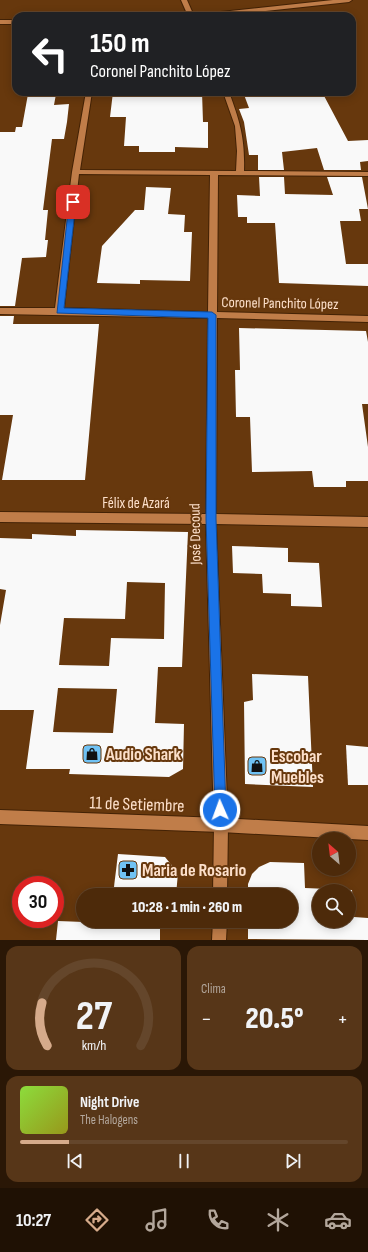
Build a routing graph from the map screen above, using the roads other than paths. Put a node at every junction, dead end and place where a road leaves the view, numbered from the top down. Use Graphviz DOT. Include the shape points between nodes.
graph roads {
  1 [pos="184,0"];
  2 [pos="349,0"];
  3 [pos="190,12"];
  4 [pos="239,12"];
  5 [pos="0,22"];
  6 [pos="12,22"];
  7 [pos="88,96"];
  8 [pos="227,96"];
  9 [pos="76,172"];
  10 [pos="214,172"];
  11 [pos="240,173"];
  12 [pos="368,174"];
  13 [pos="0,311"];
  14 [pos="59,311"];
  15 [pos="212,315"];
  16 [pos="368,319"];
  17 [pos="0,517"];
  18 [pos="211,519"];
  19 [pos="368,522"];
  20 [pos="0,817"];
  21 [pos="221,825"];
  22 [pos="368,833"];
  23 [pos="220,888"];
  24 [pos="220,928"];
  25 [pos="219,940"];
  1 -- 3 [label="street"];
  2 -- 4 [label="street"];
  5 -- 6 [label="street"];
  7 -- 9 [label="street"];
  8 -- 11 [label="street" via="238,126"];
  9 -- 10 [label="street"];
  9 -- 14 [label="street"];
  10 -- 11 [label="street"];
  10 -- 15 [label="street, José Decoud"];
  11 -- 12 [label="street"];
  13 -- 14 [label="street, Coronel Panchito López"];
  14 -- 15 [label="street, Coronel Panchito López"];
  15 -- 16 [label="street, Coronel Panchito López"];
  15 -- 18 [label="street, José Decoud"];
  17 -- 18 [label="street, Félix de Azará"];
  18 -- 19 [label="street, Félix de Azará"];
  18 -- 21 [label="street, José Decoud"];
  20 -- 21 [label="street, 11 de Setiembre"];
  21 -- 22 [label="street, 11 de Setiembre"];
  21 -- 23 [label="street, José Decoud"];
  24 -- 25 [label="street"];
}
